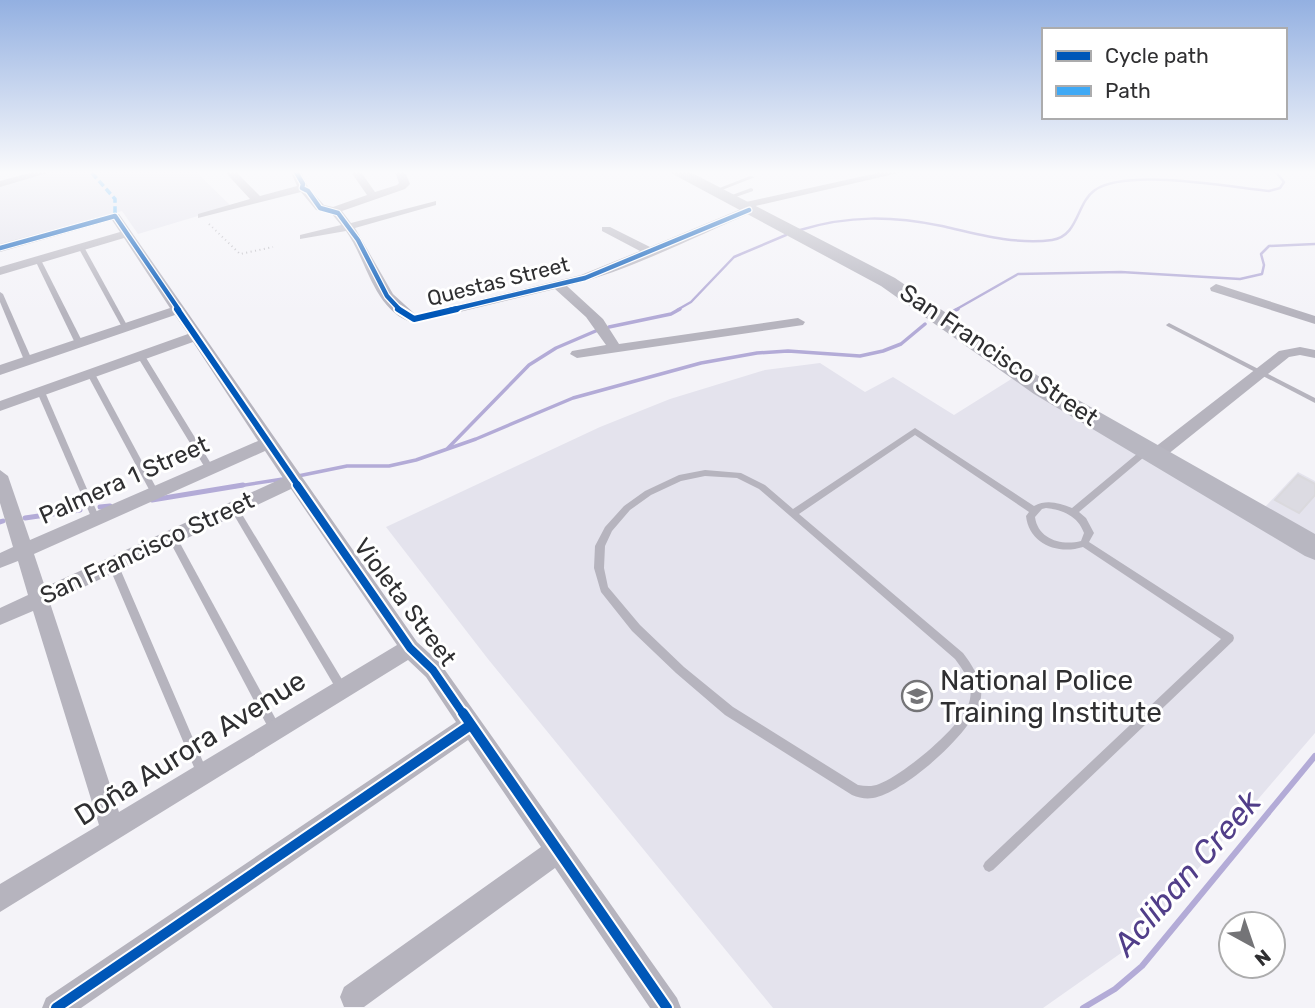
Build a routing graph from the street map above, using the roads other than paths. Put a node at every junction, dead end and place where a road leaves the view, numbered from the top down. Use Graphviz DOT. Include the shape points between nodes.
graph roads {
  1 [pos="104,219"];
  2 [pos="117,219"];
  3 [pos="341,219"];
  4 [pos="378,219"];
  5 [pos="704,219"];
  6 [pos="773,219"];
  7 [pos="348,228"];
  8 [pos="606,229"];
  9 [pos="127,234"];
  10 [pos="304,237"];
  11 [pos="81,247"];
  12 [pos="0,248"];
  13 [pos="650,252"];
  14 [pos="38,260"];
  15 [pos="0,271"];
  16 [pos="558,285"];
  17 [pos="1216,288"];
  18 [pos="0,294"];
  19 [pos="177,310"];
  20 [pos="1315,320"];
  21 [pos="798,322"];
  22 [pos="1169,325"];
  23 [pos="125,327"];
  24 [pos="196,336"];
  25 [pos="79,343"];
  26 [pos="615,349"];
  27 [pos="577,354"];
  28 [pos="1315,355"];
  29 [pos="141,356"];
  30 [pos="28,360"];
  31 [pos="0,370"];
  32 [pos="1261,372"];
  33 [pos="91,374"];
  34 [pos="41,392"];
  35 [pos="1315,401"];
  36 [pos="0,406"];
  37 [pos="268,443"];
  38 [pos="1152,453"];
  39 [pos="210,469"];
  40 [pos="0,476"];
  41 [pos="293,480"];
  42 [pos="155,493"];
  43 [pos="234,508"];
  44 [pos="1033,510"];
  45 [pos="1073,512"];
  46 [pos="794,513"];
  47 [pos="96,519"];
  48 [pos="172,536"];
  49 [pos="1084,543"];
  50 [pos="1315,548"];
  51 [pos="23,551"];
  52 [pos="0,561"];
  53 [pos="113,564"];
  54 [pos="38,599"];
  55 [pos="0,617"];
  56 [pos="410,648"];
  57 [pos="342,689"];
  58 [pos="469,726"];
  59 [pos="276,730"];
  60 [pos="203,775"];
  61 [pos="113,830"];
  62 [pos="557,852"];
  63 [pos="989,866"];
  64 [pos="0,899"];
  65 [pos="354,997"];
  66 [pos="56,1008"];
  67 [pos="667,1008"];
  1 -- 12 [label="street, Violeta Street"];
  2 -- 9 [label="street, Violeta Street"];
  3 -- 7 [label="street"];
  4 -- 7 [label="street"];
  5 -- 13 [label="street, Questas Street"];
  6 -- 38 [label="main road, San Francisco Street" via="888,282 1023,377"];
  7 -- 10 [label="street"];
  7 -- 16 [label="street, Questas Street" via="376,281 410,319"];
  8 -- 13 [label="street"];
  9 -- 11 [label="street"];
  9 -- 19 [label="street, Violeta Street"];
  11 -- 14 [label="street"];
  11 -- 23 [label="lane"];
  13 -- 16 [label="street, Questas Street"];
  14 -- 15 [label="street"];
  14 -- 25 [label="lane"];
  16 -- 26 [label="street" via="589,311"];
  17 -- 20 [label="street"];
  18 -- 30 [label="lane"];
  19 -- 23 [label="street"];
  19 -- 24 [label="street, Violeta Street"];
  21 -- 26 [label="street"];
  22 -- 32 [label="lane"];
  23 -- 25 [label="street"];
  24 -- 29 [label="street"];
  24 -- 37 [label="street, Violeta Street"];
  25 -- 30 [label="street"];
  26 -- 27 [label="street"];
  28 -- 32 [label="street" via="1290,351"];
  29 -- 33 [label="street"];
  29 -- 39 [label="lane"];
  30 -- 31 [label="street"];
  32 -- 35 [label="lane"];
  32 -- 38 [label="street"];
  33 -- 34 [label="street"];
  33 -- 42 [label="lane"];
  34 -- 36 [label="street"];
  34 -- 47 [label="lane"];
  37 -- 39 [label="street, Palmera 1 Street"];
  37 -- 41 [label="street, Violeta Street"];
  38 -- 45 [label="lane"];
  38 -- 50 [label="main road, San Francisco Street"];
  39 -- 42 [label="street, Palmera 1 Street"];
  40 -- 51 [label="street"];
  41 -- 43 [label="street, San Francisco Street"];
  41 -- 56 [label="street, Violeta Street"];
  42 -- 47 [label="street, Palmera 1 Street"];
  43 -- 48 [label="street, San Francisco Street"];
  43 -- 57 [label="lane"];
  44 -- 45 [label="lane" via="1055,505"];
  44 -- 46 [label="lane" via="915,431"];
  44 -- 49 [label="lane" via="1030,522 1039,536 1068,548"];
  45 -- 49 [label="lane" via="1087,528"];
  46 -- 46 [label="lane" via="959,656 976,688 974,706 955,731 913,772 874,793 856,791 729,711 636,628 604,589 600,546 608,529 627,508 679,478 705,473 738,475 762,487"];
  47 -- 51 [label="street, Palmera 1 Street"];
  48 -- 53 [label="street, San Francisco Street"];
  48 -- 59 [label="lane"];
  49 -- 63 [label="lane" via="1229,638"];
  51 -- 52 [label="street, Palmera 1 Street"];
  51 -- 54 [label="street"];
  53 -- 54 [label="street, San Francisco Street"];
  53 -- 60 [label="lane"];
  54 -- 55 [label="street, San Francisco Street"];
  54 -- 61 [label="street"];
  56 -- 57 [label="street, Doña Aurora Avenue"];
  56 -- 58 [label="street, Violeta Street" via="433,670"];
  57 -- 59 [label="street, Doña Aurora Avenue"];
  58 -- 62 [label="street, Violeta Street"];
  58 -- 66 [label="street"];
  59 -- 60 [label="street, Doña Aurora Avenue"];
  60 -- 61 [label="street, Doña Aurora Avenue"];
  61 -- 64 [label="street, Doña Aurora Avenue"];
  62 -- 65 [label="street"];
  62 -- 67 [label="street, Violeta Street"];
}
